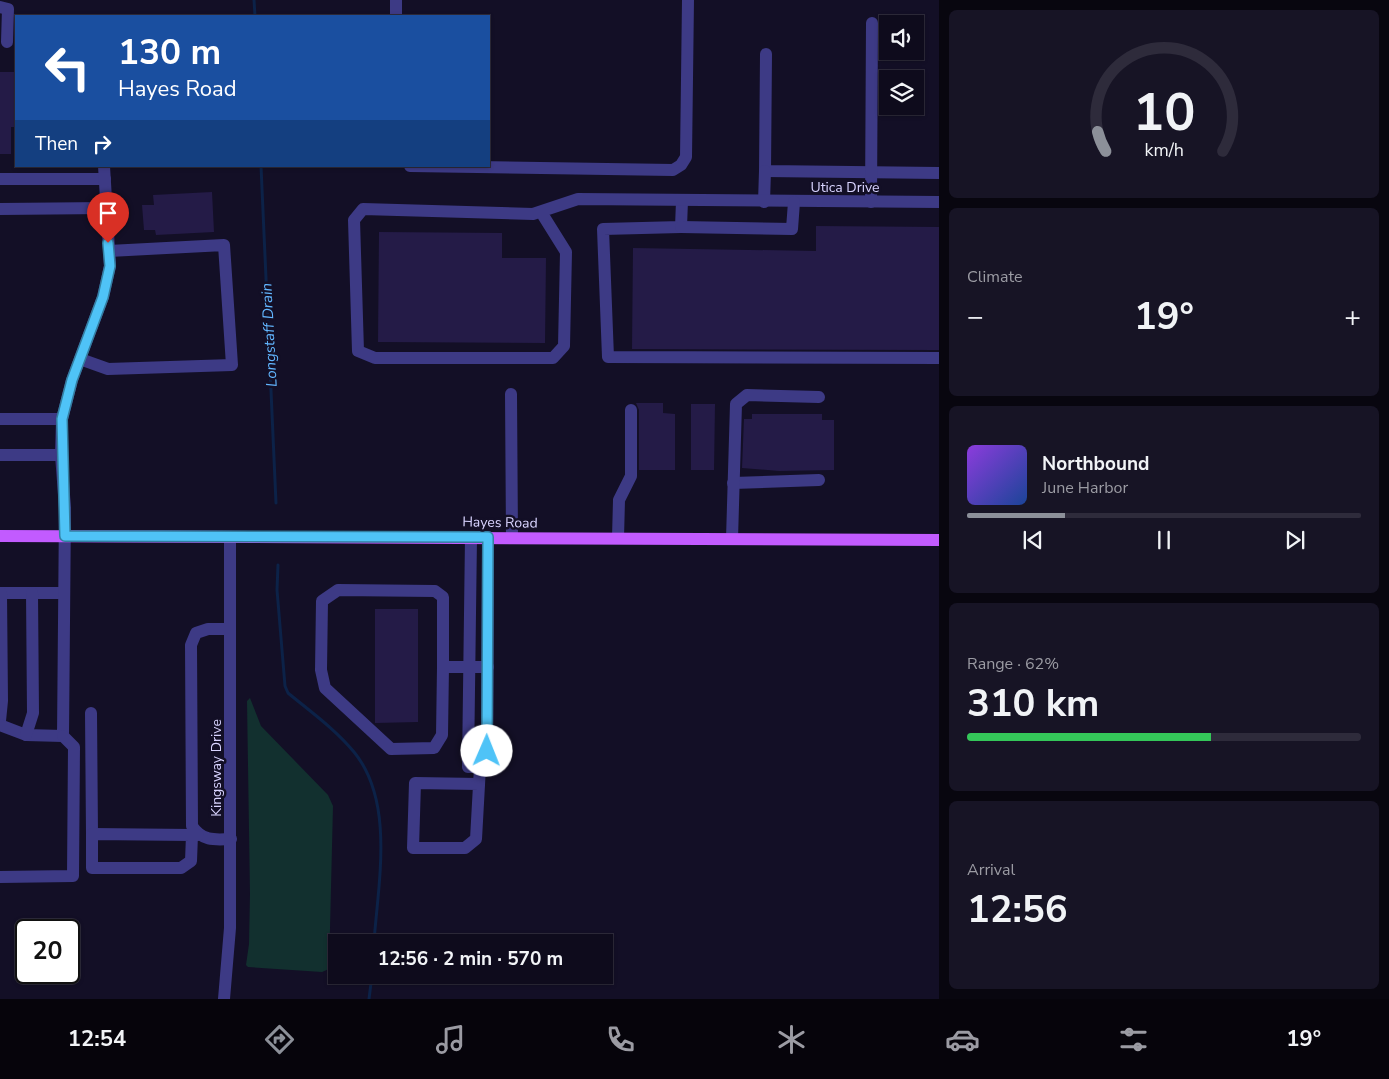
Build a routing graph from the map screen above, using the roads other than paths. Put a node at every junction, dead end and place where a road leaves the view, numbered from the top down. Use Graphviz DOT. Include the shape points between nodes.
graph roads {
  1 [pos="396,0"];
  2 [pos="688,0"];
  3 [pos="0,7"];
  4 [pos="396,15"];
  5 [pos="872,23"];
  6 [pos="8,42"];
  7 [pos="766,54"];
  8 [pos="476,167"];
  9 [pos="765,171"];
  10 [pos="105,172"];
  11 [pos="871,172"];
  12 [pos="939,173"];
  13 [pos="0,179"];
  14 [pos="682,201"];
  15 [pos="758,202"];
  16 [pos="794,202"];
  17 [pos="870,202"];
  18 [pos="939,202"];
  19 [pos="106,208"];
  20 [pos="0,209"];
  21 [pos="541,212"];
  22 [pos="681,227"];
  23 [pos="108,247"];
  24 [pos="939,358"];
  25 [pos="80,359"];
  26 [pos="512,394"];
  27 [pos="819,397"];
  28 [pos="631,410"];
  29 [pos="0,419"];
  30 [pos="62,419"];
  31 [pos="0,455"];
  32 [pos="61,455"];
  33 [pos="819,480"];
  34 [pos="733,483"];
  35 [pos="0,536"];
  36 [pos="65,536"];
  37 [pos="230,537"];
  38 [pos="471,537"];
  39 [pos="488,537"];
  40 [pos="512,538"];
  41 [pos="618,538"];
  42 [pos="732,539"];
  43 [pos="939,540"];
  44 [pos="0,593"];
  45 [pos="32,593"];
  46 [pos="63,593"];
  47 [pos="230,629"];
  48 [pos="443,667"];
  49 [pos="469,667"];
  50 [pos="488,667"];
  51 [pos="91,713"];
  52 [pos="0,721"];
  53 [pos="0,725"];
  54 [pos="26,735"];
  55 [pos="63,736"];
  56 [pos="480,767"];
  57 [pos="479,784"];
  58 [pos="92,834"];
  59 [pos="195,835"];
  60 [pos="231,839"];
  61 [pos="0,877"];
  62 [pos="224,999"];
  1 -- 4 [label="street"];
  2 -- 8 [label="street" via="687,146 686,157 680,165 673,170"];
  3 -- 6 [label="street" via="8,9"];
  5 -- 11 [label="street"];
  7 -- 9 [label="street"];
  9 -- 11 [label="street"];
  9 -- 15 [label="street"];
  10 -- 13 [label="street"];
  10 -- 19 [label="street"];
  11 -- 12 [label="street"];
  11 -- 17 [label="street"];
  14 -- 15 [label="street, Utica Drive"];
  14 -- 21 [label="street, Utica Drive" via="578,199"];
  14 -- 22 [label="street"];
  15 -- 16 [label="street, Utica Drive"];
  16 -- 17 [label="street, Utica Drive"];
  16 -- 22 [label="street" via="792,229"];
  17 -- 18 [label="street, Utica Drive"];
  19 -- 20 [label="street"];
  19 -- 23 [label="street"];
  21 -- 21 [label="street, Utica Drive" via="363,209 354,220 358,351 375,358 553,358 564,346 566,252"];
  22 -- 24 [label="street" via="603,229 608,357"];
  23 -- 25 [label="street" via="110,266 103,297"];
  23 -- 25 [label="street" via="224,245 232,365 108,369"];
  25 -- 30 [label="street"];
  26 -- 40 [label="street"];
  27 -- 34 [label="street" via="747,395 736,404"];
  28 -- 41 [label="street" via="631,476 619,500"];
  29 -- 30 [label="street"];
  30 -- 32 [label="street"];
  31 -- 32 [label="street"];
  32 -- 36 [label="street"];
  33 -- 34 [label="street"];
  34 -- 42 [label="street"];
  35 -- 36 [label="main road, Hayes Road"];
  36 -- 37 [label="main road, Hayes Road"];
  36 -- 46 [label="street"];
  37 -- 38 [label="main road, Hayes Road"];
  37 -- 47 [label="street, Kingsway Drive"];
  38 -- 39 [label="main road, Hayes Road"];
  38 -- 49 [label="street"];
  39 -- 40 [label="main road, Hayes Road"];
  39 -- 50 [label="street"];
  40 -- 41 [label="main road, Hayes Road"];
  41 -- 42 [label="main road, Hayes Road"];
  42 -- 43 [label="main road, Hayes Road"];
  44 -- 45 [label="street"];
  44 -- 52 [label="street"];
  45 -- 46 [label="street"];
  45 -- 54 [label="street" via="33,713"];
  46 -- 55 [label="street"];
  47 -- 59 [label="street" via="208,629 196,633 191,645 192,826"];
  47 -- 60 [label="street, Kingsway Drive"];
  48 -- 48 [label="street" via="442,735 434,748 391,749 325,688 321,670 322,600 338,590 435,591 443,598"];
  48 -- 49 [label="street"];
  49 -- 50 [label="street"];
  49 -- 56 [label="street" via="468,767"];
  50 -- 56 [label="street" via="487,767"];
  51 -- 58 [label="street"];
  53 -- 54 [label="street"];
  54 -- 55 [label="street"];
  55 -- 61 [label="street" via="74,747 73,876"];
  56 -- 57 [label="street"];
  57 -- 57 [label="street" via="476,838 465,848 413,848 415,783"];
  58 -- 59 [label="street"];
  58 -- 59 [label="street" via="92,868 181,868 191,861"];
  59 -- 60 [label="street" via="212,840"];
  60 -- 62 [label="street, Kingsway Drive" via="230,928"];
}
